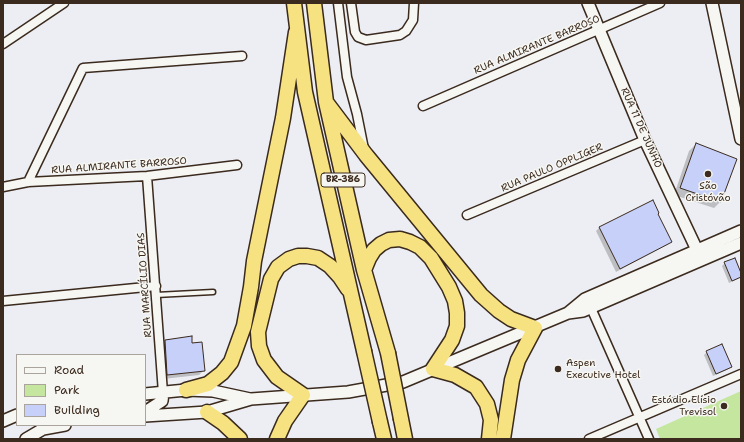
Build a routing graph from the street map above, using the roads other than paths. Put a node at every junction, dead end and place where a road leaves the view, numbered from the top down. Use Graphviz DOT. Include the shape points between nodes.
graph roads {
  1 [pos="64,3"];
  2 [pos="294,3"];
  3 [pos="314,3"];
  4 [pos="338,3"];
  5 [pos="352,3"];
  6 [pos="414,3"];
  7 [pos="588,3"];
  8 [pos="660,3"];
  9 [pos="712,3"];
  10 [pos="599,29"];
  11 [pos="296,32"];
  12 [pos="3,44"];
  13 [pos="242,56"];
  14 [pos="326,102"];
  15 [pos="423,106"];
  16 [pos="741,139"];
  17 [pos="645,140"];
  18 [pos="366,155"];
  19 [pos="237,165"];
  20 [pos="147,176"];
  21 [pos="28,182"];
  22 [pos="3,187"];
  23 [pos="467,215"];
  24 [pos="741,231"];
  25 [pos="741,243"];
  26 [pos="697,250"];
  27 [pos="364,270"];
  28 [pos="156,286"];
  29 [pos="213,292"];
  30 [pos="351,292"];
  31 [pos="156,295"];
  32 [pos="3,300"];
  33 [pos="591,308"];
  34 [pos="568,313"];
  35 [pos="535,328"];
  36 [pos="432,369"];
  37 [pos="741,374"];
  38 [pos="186,390"];
  39 [pos="163,393"];
  40 [pos="146,394"];
  41 [pos="303,395"];
  42 [pos="251,399"];
  43 [pos="146,411"];
  44 [pos="207,412"];
  45 [pos="16,415"];
  46 [pos="146,416"];
  47 [pos="639,417"];
  48 [pos="3,421"];
  49 [pos="62,426"];
  50 [pos="44,431"];
  51 [pos="26,439"];
  52 [pos="240,439"];
  53 [pos="277,439"];
  54 [pos="384,439"];
  55 [pos="405,439"];
  56 [pos="489,439"];
  57 [pos="502,439"];
  58 [pos="589,439"];
  59 [pos="649,439"];
  1 -- 12 [label="street"];
  2 -- 11 [label="highway, BR-386"];
  3 -- 14 [label="highway, BR-386"];
  4 -- 18 [label="street" via="347,77"];
  5 -- 6 [label="street" via="355,32 358,37 366,40 400,35 406,31 413,20"];
  7 -- 10 [label="main road, RUA 11 DE JUNHO"];
  8 -- 10 [label="street, RUA ALMIRANTE BARROSO"];
  9 -- 16 [label="main road"];
  10 -- 15 [label="street, RUA ALMIRANTE BARROSO"];
  10 -- 17 [label="main road, RUA 11 DE JUNHO"];
  11 -- 30 [label="highway, BR-386" via="305,92"];
  11 -- 38 [label="highway" via="283,118 254,261 244,326 231,362 222,373 208,384"];
  13 -- 21 [label="street" via="83,68"];
  14 -- 18 [label="highway"];
  14 -- 27 [label="highway, BR-386"];
  17 -- 23 [label="street, RUA PAULO OPPLIGER"];
  17 -- 26 [label="main road, RUA 11 DE JUNHO"];
  18 -- 35 [label="highway" via="482,295 510,319"];
  19 -- 20 [label="street, RUA ALMIRANTE BARROSO"];
  20 -- 21 [label="street, RUA ALMIRANTE BARROSO"];
  20 -- 28 [label="street, RUA MARCÍLIO DIAS"];
  21 -- 22 [label="street, RUA ALMIRANTE BARROSO"];
  24 -- 26 [label="main road"];
  25 -- 33 [label="main road"];
  26 -- 34 [label="main road" via="585,299"];
  27 -- 36 [label="highway" via="374,250 389,240 400,239 410,242 420,247 431,258 449,287 457,313 457,326 452,340"];
  27 -- 55 [label="highway, BR-386, bridge" via="388,353"];
  28 -- 31 [label="street, RUA MARCÍLIO DIAS"];
  28 -- 32 [label="street"];
  29 -- 31 [label="lane"];
  30 -- 41 [label="highway" via="330,266 318,258 307,256 289,259 278,267 272,279 258,332 259,346 264,360 278,377"];
  30 -- 54 [label="highway, BR-386, bridge"];
  31 -- 39 [label="street, RUA MARCÍLIO DIAS"];
  33 -- 34 [label="main road"];
  33 -- 47 [label="street"];
  34 -- 35 [label="main road"];
  35 -- 36 [label="main road"];
  35 -- 57 [label="highway" via="518,360 512,380"];
  36 -- 41 [label="main road" via="403,382 348,392"];
  36 -- 56 [label="highway" via="455,375 476,388 487,404 491,420"];
  37 -- 47 [label="street"];
  38 -- 39 [label="main road"];
  38 -- 42 [label="main road" via="213,391"];
  39 -- 40 [label="main road"];
  39 -- 43 [label="main road" via="162,401"];
  41 -- 42 [label="main road"];
  41 -- 53 [label="highway"];
  42 -- 44 [label="main road"];
  44 -- 46 [label="main road"];
  44 -- 52 [label="highway"];
  45 -- 48 [label="main road"];
  47 -- 58 [label="street"];
  47 -- 59 [label="street"];
  49 -- 50 [label="main road"];
  50 -- 51 [label="main road"];
}
